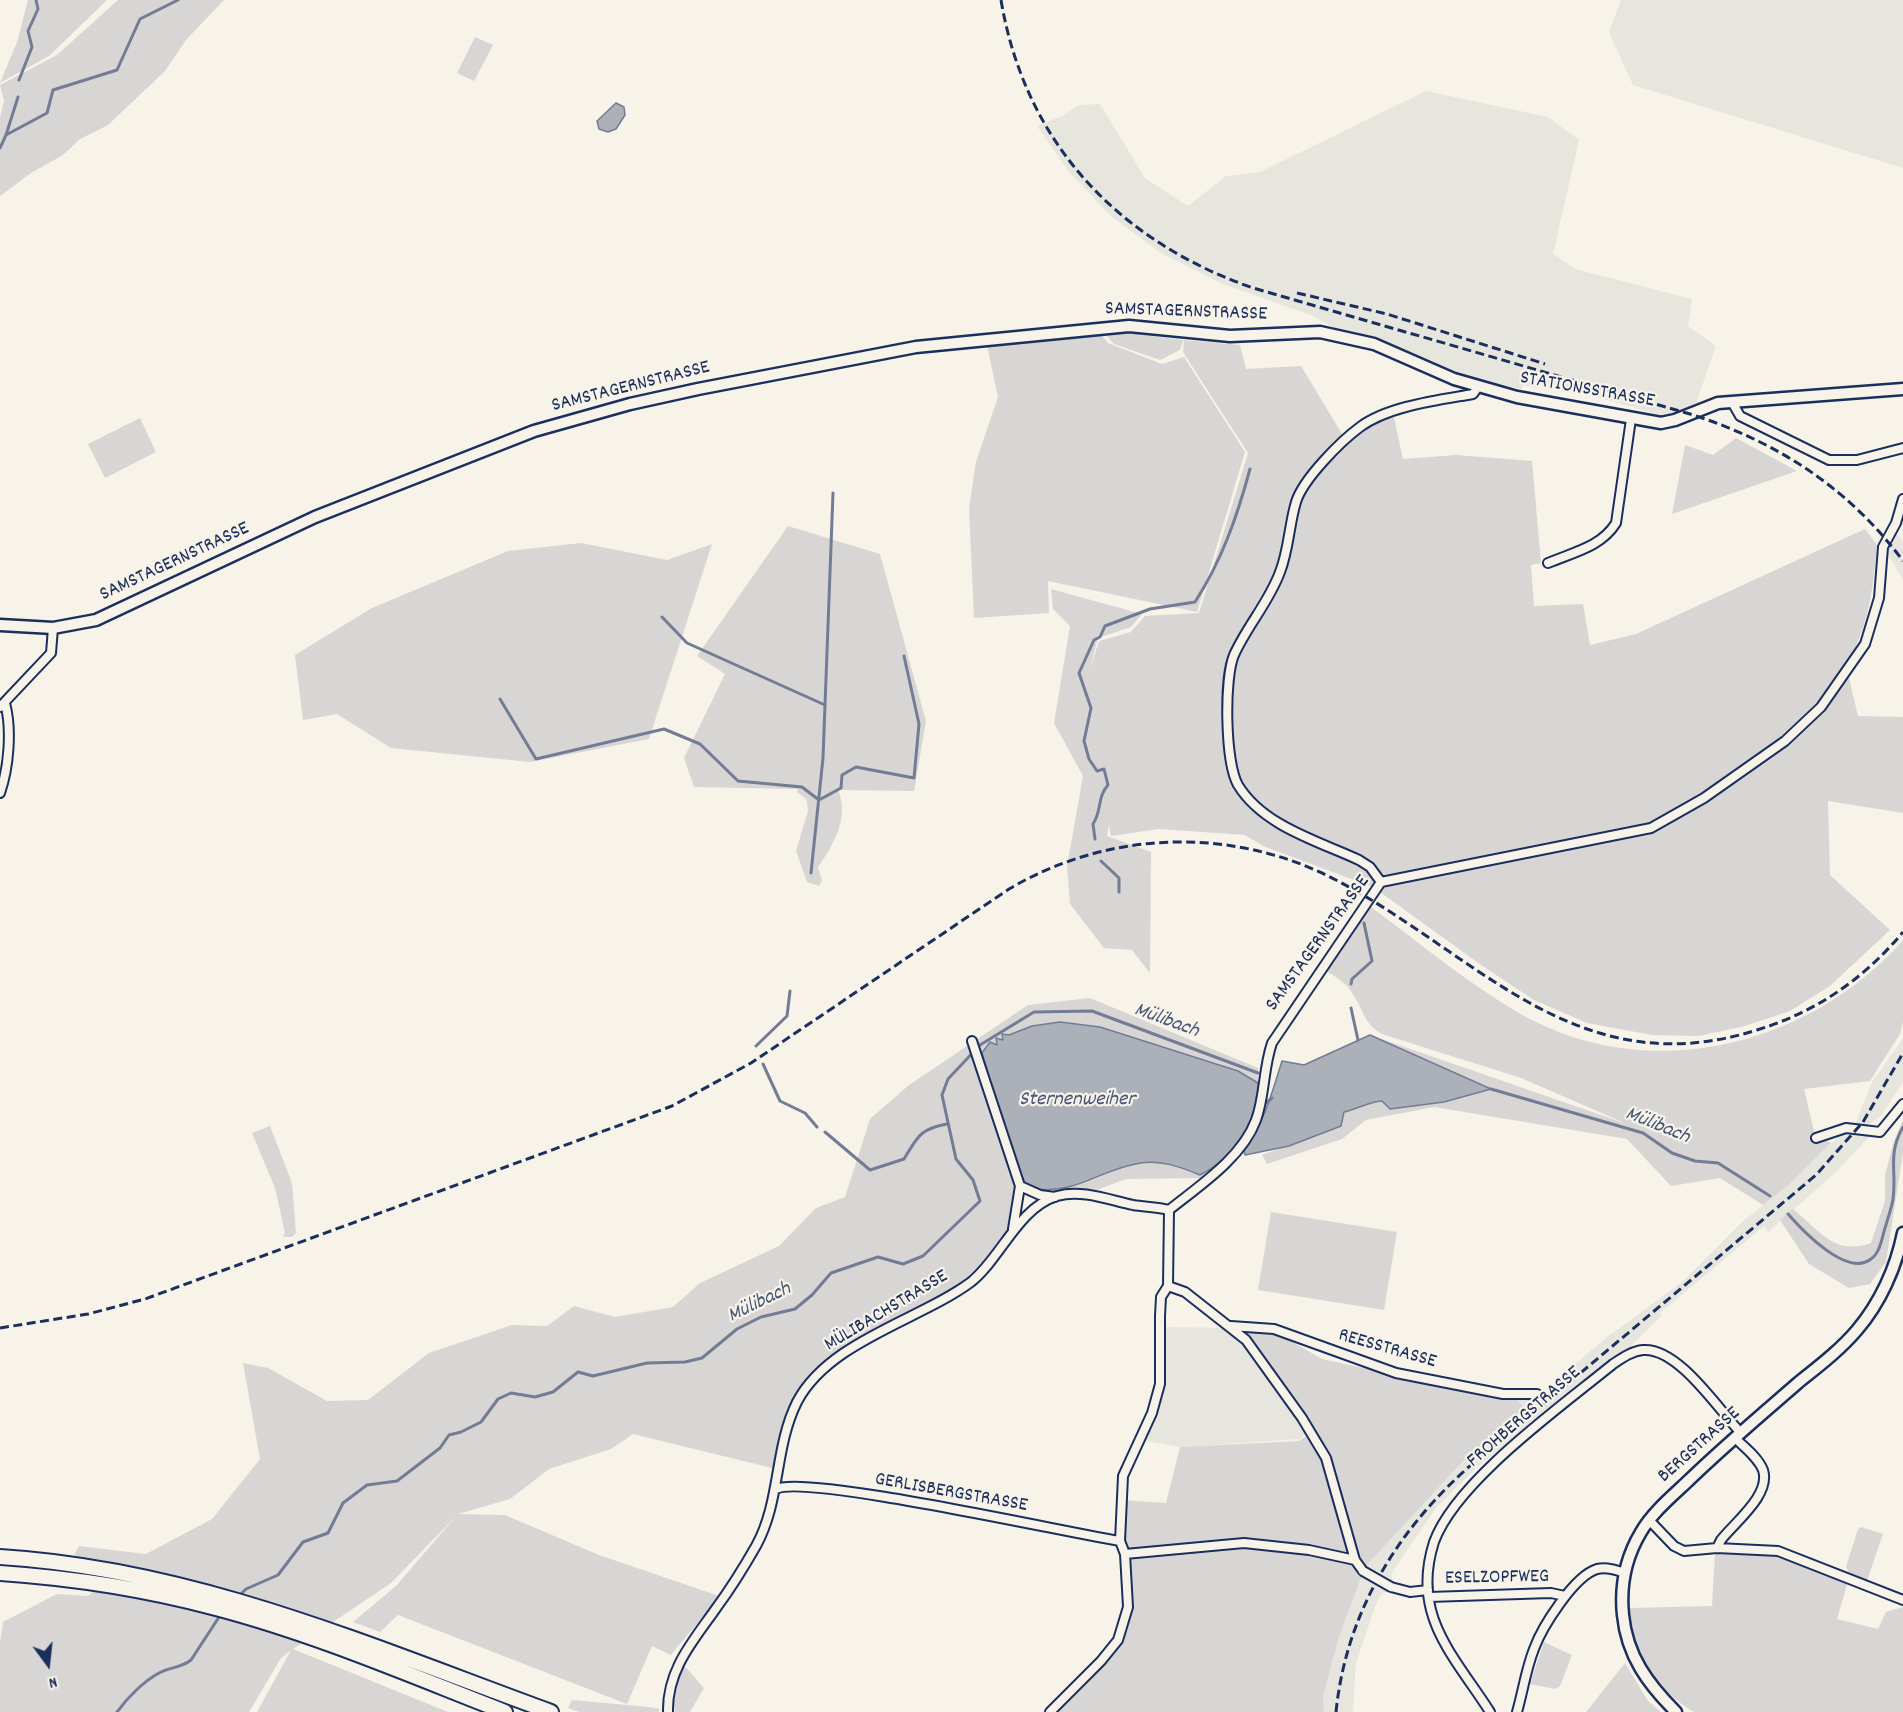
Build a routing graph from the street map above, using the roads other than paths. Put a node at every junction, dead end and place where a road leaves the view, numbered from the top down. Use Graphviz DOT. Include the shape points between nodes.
graph roads {
  1 [pos="1306,332"];
  2 [pos="1478,387"];
  3 [pos="1903,389"];
  4 [pos="1732,402"];
  5 [pos="1631,419"];
  6 [pos="1903,448"];
  7 [pos="1903,499"];
  8 [pos="1900,526"];
  9 [pos="1548,563"];
  10 [pos="0,625"];
  11 [pos="53,628"];
  12 [pos="2,705"];
  13 [pos="0,793"];
  14 [pos="1381,882"];
  15 [pos="972,1041"];
  16 [pos="1903,1104"];
  17 [pos="1816,1138"];
  18 [pos="1020,1186"];
  19 [pos="1055,1197"];
  20 [pos="1169,1210"];
  21 [pos="1013,1230"];
  22 [pos="1903,1233"];
  23 [pos="1168,1286"];
  24 [pos="1231,1326"];
  25 [pos="1537,1394"];
  26 [pos="1738,1435"];
  27 [pos="776,1489"];
  28 [pos="1649,1520"];
  29 [pos="1120,1541"];
  30 [pos="1718,1548"];
  31 [pos="1125,1554"];
  32 [pos="0,1557"];
  33 [pos="1355,1560"];
  34 [pos="1625,1572"];
  35 [pos="0,1573"];
  36 [pos="1428,1594"];
  37 [pos="1565,1596"];
  38 [pos="1903,1600"];
  39 [pos="318,1632"];
  40 [pos="505,1712"];
  41 [pos="551,1712"];
  42 [pos="668,1712"];
  43 [pos="1050,1712"];
  44 [pos="1490,1712"];
  45 [pos="1517,1712"];
  46 [pos="1676,1712"];
  1 -- 2 [label="street, STATIONSSTRASSE" via="1335,334 1374,344"];
  1 -- 11 [label="street, SAMSTAGERNSTRASSE" via="1230,336 1128,326 980,340 916,347 630,404 534,431 407,479 315,517 96,620"];
  2 -- 5 [label="street, STATIONSSTRASSE"];
  2 -- 14 [label="street" via="1473,394 1419,404 1370,420 1315,472 1296,502 1281,572 1237,650 1229,675 1231,766 1249,800 1287,827 1359,860"];
  3 -- 4 [label="street, STATIONSSTRASSE"];
  4 -- 5 [label="street, STATIONSSTRASSE" via="1707,406 1661,423"];
  4 -- 6 [label="street" via="1740,416 1829,460 1857,460"];
  5 -- 9 [label="street" via="1617,523 1597,543"];
  7 -- 8 [label="street, SAMSTAGERNSTRASSE"];
  8 -- 14 [label="street, SAMSTAGERNSTRASSE" via="1883,547 1879,598 1858,656 1809,721 1720,788 1651,828"];
  10 -- 11 [label="street, SAMSTAGERNSTRASSE"];
  11 -- 12 [label="street" via="51,653"];
  12 -- 13 [label="street" via="9,717"];
  14 -- 20 [label="street, SAMSTAGERNSTRASSE" via="1272,1043 1264,1064 1261,1103 1247,1138"];
  15 -- 18 [label="street"];
  16 -- 17 [label="street" via="1880,1132 1846,1128"];
  18 -- 19 [label="street" via="1040,1196"];
  18 -- 21 [label="street"];
  19 -- 20 [label="street" via="1094,1196"];
  19 -- 21 [label="street, MÜLIBACHSTRASSE"];
  20 -- 23 [label="street"];
  21 -- 27 [label="street, MÜLIBACHSTRASSE" via="972,1281 872,1336 829,1365 808,1387 784,1438"];
  22 -- 26 [label="street, BERGSTRASSE" via="1880,1296 1857,1330"];
  23 -- 24 [label="street" via="1185,1292"];
  23 -- 29 [label="street" via="1161,1297 1160,1384 1152,1413 1123,1476"];
  24 -- 25 [label="street, REESSTRASSE" via="1274,1329 1396,1373 1503,1394"];
  24 -- 33 [label="street" via="1246,1340 1326,1458"];
  26 -- 28 [label="street, BERGSTRASSE"];
  26 -- 30 [label="street, FROHBERGSTRASSE" via="1760,1464 1764,1479 1760,1494"];
  26 -- 36 [label="street, FROHBERGSTRASSE" via="1690,1375 1665,1355 1643,1350 1623,1357 1495,1463 1470,1489 1435,1540 1429,1560"];
  27 -- 29 [label="street, GERLISBERGSTRASSE" via="787,1485 924,1504"];
  27 -- 42 [label="street, MÜLIBACHSTRASSE" via="757,1545 679,1662"];
  28 -- 30 [label="street" via="1684,1551"];
  28 -- 34 [label="street, BERGSTRASSE"];
  29 -- 31 [label="street"];
  30 -- 38 [label="street" via="1778,1551"];
  31 -- 33 [label="street" via="1244,1543 1310,1550"];
  31 -- 43 [label="street" via="1128,1608 1118,1640"];
  32 -- 39 [label="highway" via="131,1574 230,1597"];
  33 -- 36 [label="street, ESELZOPFWEG, bridge" via="1363,1571 1391,1587"];
  34 -- 37 [label="street" via="1596,1570"];
  34 -- 46 [label="street, BERGSTRASSE" via="1622,1608 1627,1640 1646,1679"];
  35 -- 39 [label="highway" via="126,1588"];
  36 -- 37 [label="street, ESELZOPFWEG"];
  36 -- 44 [label="street, FROHBERGSTRASSE" via="1439,1631"];
  37 -- 45 [label="street" via="1534,1646"];
  39 -- 40 [label="highway"];
  39 -- 41 [label="highway"];
}
